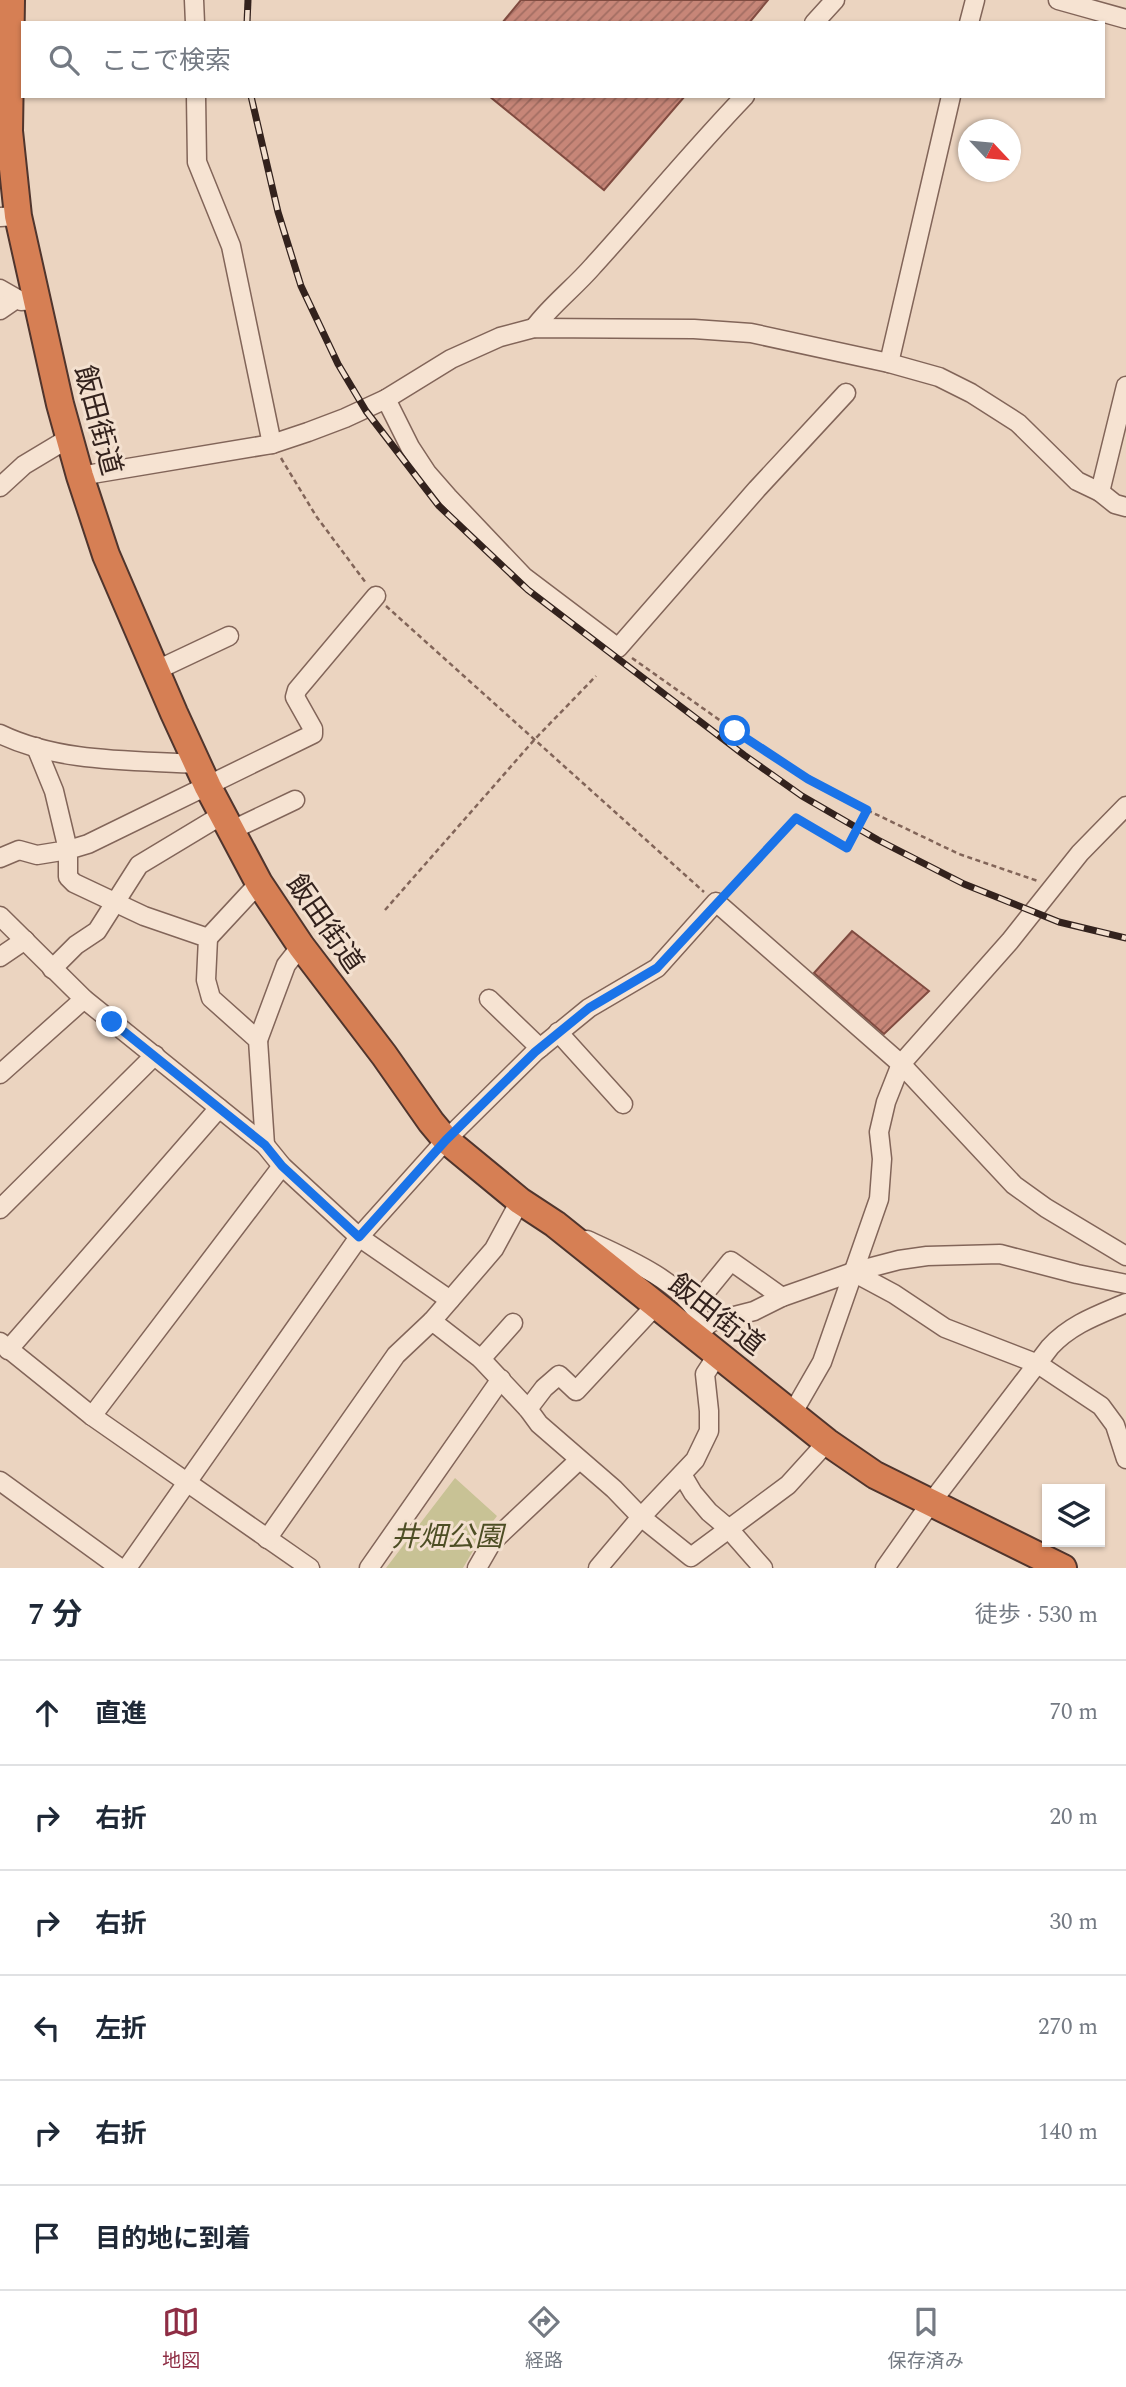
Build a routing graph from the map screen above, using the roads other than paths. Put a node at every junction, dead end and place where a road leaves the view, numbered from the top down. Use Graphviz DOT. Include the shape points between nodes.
graph roads {
  1 [pos="11,0"];
  2 [pos="194,0"];
  3 [pos="835,0"];
  4 [pos="975,0"];
  5 [pos="1058,0"];
  6 [pos="1126,19"];
  7 [pos="195,21"];
  8 [pos="816,21"];
  9 [pos="970,21"];
  10 [pos="196,98"];
  11 [pos="743,98"];
  12 [pos="951,98"];
  13 [pos="9,216"];
  14 [pos="0,289"];
  15 [pos="26,300"];
  16 [pos="0,310"];
  17 [pos="534,328"];
  18 [pos="889,363"];
  19 [pos="1126,386"];
  20 [pos="846,393"];
  21 [pos="386,399"];
  22 [pos="69,438"];
  23 [pos="272,444"];
  24 [pos="80,477"];
  25 [pos="0,486"];
  26 [pos="1100,492"];
  27 [pos="1126,507"];
  28 [pos="376,596"];
  29 [pos="229,636"];
  30 [pos="157,670"];
  31 [pos="0,734"];
  32 [pos="36,747"];
  33 [pos="203,776"];
  34 [pos="295,800"];
  35 [pos="1126,806"];
  36 [pos="226,823"];
  37 [pos="68,850"];
  38 [pos="0,858"];
  39 [pos="259,883"];
  40 [pos="115,903"];
  41 [pos="0,916"];
  42 [pos="208,938"];
  43 [pos="25,940"];
  44 [pos="301,946"];
  45 [pos="0,957"];
  46 [pos="52,970"];
  47 [pos="84,999"];
  48 [pos="489,999"];
  49 [pos="558,1032"];
  50 [pos="258,1041"];
  51 [pos="540,1048"];
  52 [pos="155,1055"];
  53 [pos="901,1065"];
  54 [pos="0,1074"];
  55 [pos="623,1104"];
  56 [pos="219,1108"];
  57 [pos="446,1140"];
  58 [pos="265,1145"];
  59 [pos="282,1166"];
  60 [pos="520,1201"];
  61 [pos="0,1209"];
  62 [pos="555,1224"];
  63 [pos="359,1237"];
  64 [pos="1126,1256"];
  65 [pos="853,1272"];
  66 [pos="1126,1284"];
  67 [pos="782,1297"];
  68 [pos="450,1300"];
  69 [pos="1126,1303"];
  70 [pos="656,1305"];
  71 [pos="695,1305"];
  72 [pos="432,1321"];
  73 [pos="513,1323"];
  74 [pos="695,1337"];
  75 [pos="4,1346"];
  76 [pos="718,1354"];
  77 [pos="481,1359"];
  78 [pos="1038,1364"];
  79 [pos="501,1379"];
  80 [pos="528,1409"];
  81 [pos="792,1413"];
  82 [pos="92,1416"];
  83 [pos="827,1442"];
  84 [pos="1126,1459"];
  85 [pos="579,1460"];
  86 [pos="683,1476"];
  87 [pos="0,1481"];
  88 [pos="186,1483"];
  89 [pos="930,1504"];
  90 [pos="641,1517"];
  91 [pos="728,1528"];
  92 [pos="268,1539"];
  93 [pos="120,1568"];
  94 [pos="127,1568"];
  95 [pos="310,1568"];
  96 [pos="369,1568"];
  97 [pos="477,1568"];
  98 [pos="598,1568"];
  99 [pos="763,1568"];
  100 [pos="886,1568"];
  101 [pos="1063,1568"];
  1 -- 13 [label="highway, 飯田街道"];
  2 -- 7 [label="street"];
  3 -- 8 [label="street"];
  4 -- 9 [label="street"];
  5 -- 6 [label="street"];
  10 -- 23 [label="street" via="197,162 231,246"];
  11 -- 17 [label="street"];
  12 -- 18 [label="street"];
  13 -- 15 [label="highway, 飯田街道"];
  14 -- 15 [label="street"];
  15 -- 16 [label="street"];
  15 -- 22 [label="highway, 飯田街道"];
  17 -- 18 [label="street" via="751,333"];
  17 -- 21 [label="street" via="451,359"];
  18 -- 26 [label="street" via="939,377 971,393 1018,423 1077,481"];
  19 -- 26 [label="street"];
  20 -- 21 [label="street" via="618,648 544,594 466,517 427,473"];
  21 -- 23 [label="street"];
  22 -- 24 [label="highway, 飯田街道"];
  22 -- 25 [label="street"];
  23 -- 24 [label="street"];
  24 -- 30 [label="highway, 飯田街道" via="106,555"];
  26 -- 27 [label="street"];
  28 -- 33 [label="street" via="297,690 295,696 313,734"];
  29 -- 30 [label="street"];
  30 -- 33 [label="highway, 飯田街道"];
  31 -- 32 [label="street"];
  32 -- 33 [label="street"];
  32 -- 37 [label="street" via="54,792"];
  33 -- 36 [label="highway, 飯田街道"];
  33 -- 37 [label="street" via="88,844"];
  34 -- 36 [label="street"];
  35 -- 53 [label="street" via="1080,853"];
  36 -- 39 [label="highway, 飯田街道"];
  36 -- 40 [label="street" via="139,865"];
  37 -- 38 [label="street" via="37,855 19,850"];
  37 -- 40 [label="street" via="68,877"];
  39 -- 42 [label="street"];
  39 -- 44 [label="highway, 飯田街道"];
  40 -- 42 [label="street"];
  40 -- 46 [label="street" via="97,931"];
  41 -- 43 [label="street"];
  42 -- 50 [label="street" via="206,980 211,998"];
  43 -- 45 [label="street"];
  43 -- 46 [label="street"];
  44 -- 50 [label="street" via="286,965"];
  44 -- 57 [label="highway, 飯田街道"];
  46 -- 47 [label="street"];
  47 -- 52 [label="street"];
  47 -- 54 [label="street"];
  48 -- 51 [label="street"];
  49 -- 51 [label="street"];
  49 -- 53 [label="street" via="657,968 716,902"];
  49 -- 55 [label="street"];
  50 -- 58 [label="street"];
  51 -- 57 [label="street"];
  52 -- 56 [label="street"];
  52 -- 61 [label="street"];
  53 -- 64 [label="street" via="1014,1185"];
  53 -- 65 [label="street" via="879,1132 879,1199"];
  56 -- 58 [label="street"];
  56 -- 75 [label="street"];
  57 -- 60 [label="highway, 飯田街道"];
  57 -- 63 [label="street"];
  58 -- 59 [label="street"];
  59 -- 63 [label="street"];
  59 -- 82 [label="street"];
  60 -- 62 [label="highway, 飯田街道"];
  60 -- 68 [label="street" via="494,1248"];
  62 -- 70 [label="highway, 飯田街道"];
  62 -- 71 [label="street" via="659,1277"];
  63 -- 68 [label="street"];
  63 -- 88 [label="street"];
  65 -- 66 [label="street" via="927,1256 1000,1254"];
  65 -- 67 [label="street"];
  65 -- 78 [label="street" via="945,1328"];
  65 -- 81 [label="street" via="822,1362"];
  67 -- 71 [label="street" via="731,1261"];
  67 -- 74 [label="street" via="754,1311 711,1322"];
  68 -- 72 [label="street"];
  69 -- 78 [label="street" via="1064,1332"];
  70 -- 74 [label="highway, 飯田街道"];
  70 -- 80 [label="street" via="576,1391 559,1375"];
  71 -- 74 [label="street" via="701,1319"];
  72 -- 77 [label="street"];
  72 -- 92 [label="street" via="396,1355"];
  73 -- 77 [label="street"];
  74 -- 76 [label="highway, 飯田街道"];
  75 -- 82 [label="street"];
  76 -- 81 [label="highway, 飯田街道"];
  76 -- 86 [label="street" via="705,1374 709,1431"];
  77 -- 79 [label="street"];
  78 -- 84 [label="street" via="1101,1406 1115,1425"];
  78 -- 89 [label="street"];
  79 -- 80 [label="street"];
  79 -- 96 [label="street"];
  80 -- 85 [label="street" via="538,1424"];
  81 -- 83 [label="highway, 飯田街道"];
  82 -- 88 [label="street"];
  83 -- 89 [label="highway, 飯田街道" via="875,1475"];
  83 -- 91 [label="street" via="788,1485"];
  85 -- 90 [label="street"];
  85 -- 97 [label="street" via="492,1542"];
  86 -- 90 [label="street"];
  86 -- 91 [label="street" via="709,1512"];
  87 -- 93 [label="street"];
  88 -- 92 [label="street"];
  88 -- 94 [label="street"];
  89 -- 100 [label="street"];
  89 -- 101 [label="highway, 飯田街道"];
  90 -- 91 [label="street" via="691,1557"];
  90 -- 98 [label="street"];
  91 -- 99 [label="street"];
  92 -- 95 [label="street"];
}
